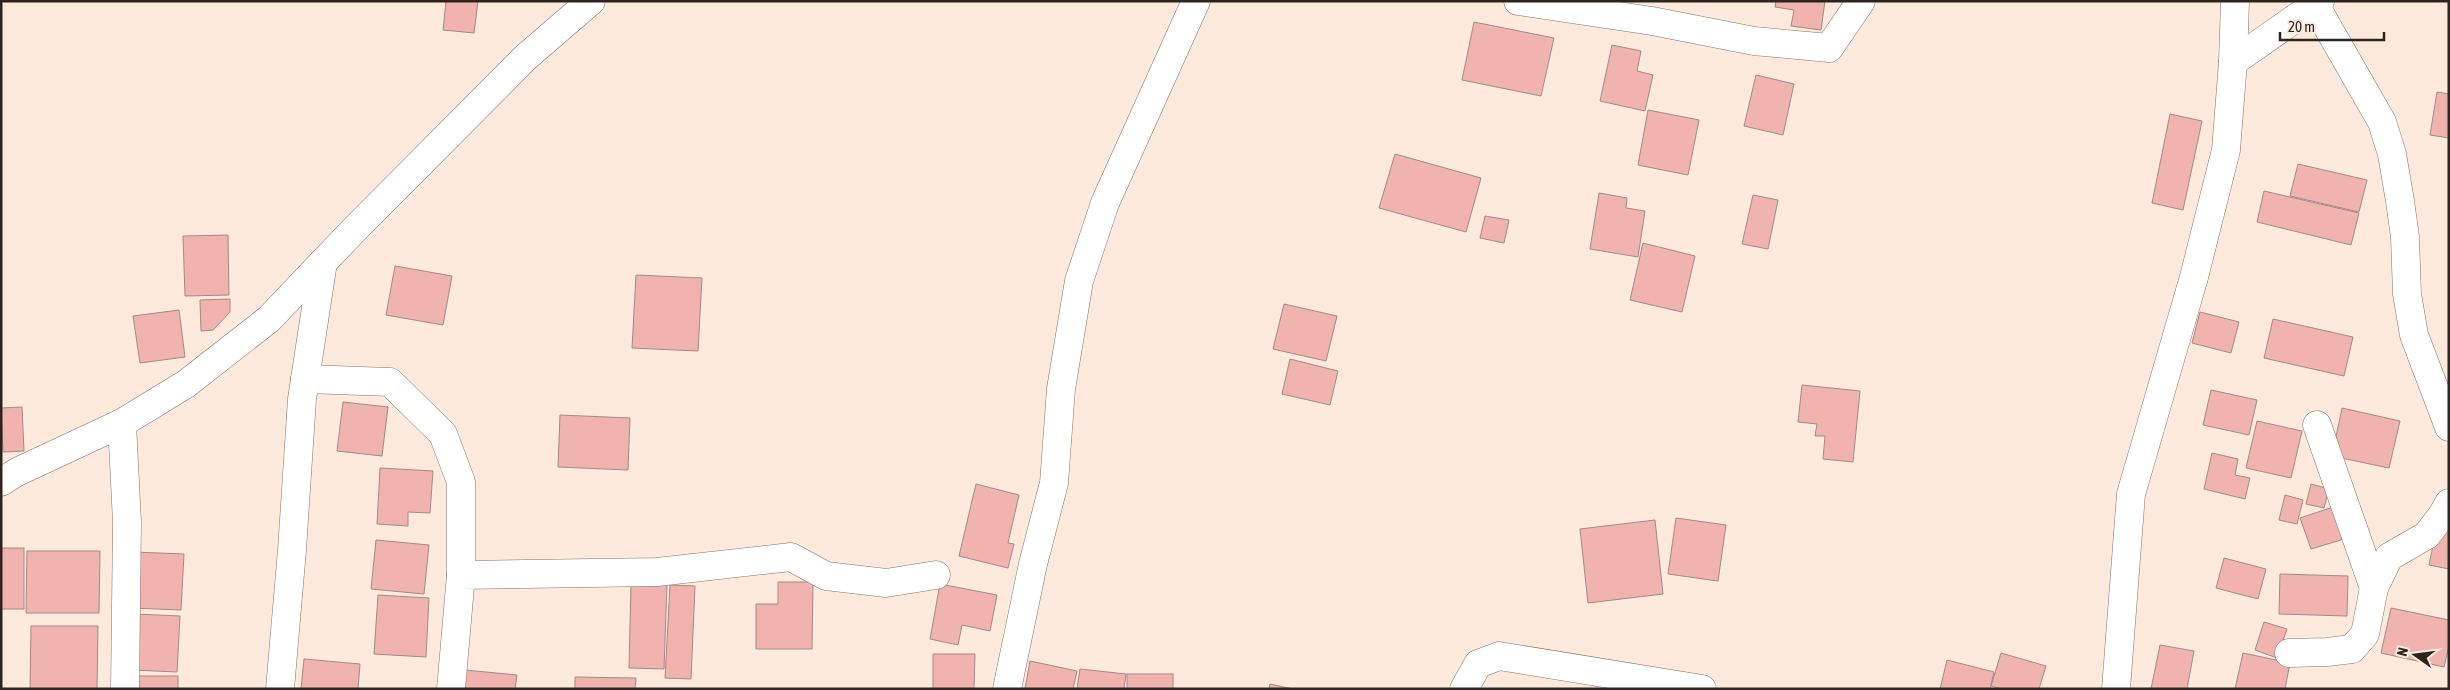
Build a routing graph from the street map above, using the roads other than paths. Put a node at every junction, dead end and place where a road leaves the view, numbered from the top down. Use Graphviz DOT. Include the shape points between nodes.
graph roads {
  1 [pos="591,1"];
  2 [pos="1196,1"];
  3 [pos="1518,1"];
  4 [pos="1861,1"];
  5 [pos="2235,1"];
  6 [pos="2318,3"];
  7 [pos="1656,11"];
  8 [pos="2233,62"];
  9 [pos="323,262"];
  10 [pos="305,379"];
  11 [pos="122,423"];
  12 [pos="2317,425"];
  13 [pos="2449,427"];
  14 [pos="1,482"];
  15 [pos="2449,503"];
  16 [pos="461,575"];
  17 [pos="936,575"];
  18 [pos="2374,588"];
  19 [pos="2289,653"];
  20 [pos="125,689"];
  21 [pos="280,689"];
  22 [pos="451,689"];
  23 [pos="1007,689"];
  24 [pos="1464,689"];
  25 [pos="1702,689"];
  26 [pos="2116,689"];
  1 -- 9 [label="street" via="526,57"];
  2 -- 23 [label="street" via="1105,203 1080,281 1061,389 1054,483"];
  3 -- 7 [label="street"];
  4 -- 7 [label="street" via="1829,48 1754,41"];
  5 -- 8 [label="street"];
  6 -- 8 [label="street"];
  6 -- 13 [label="street" via="2382,122 2392,154 2405,237 2407,294 2414,335"];
  8 -- 26 [label="street" via="2226,150 2194,277 2131,494"];
  9 -- 10 [label="street"];
  9 -- 11 [label="street" via="269,319 186,384"];
  10 -- 16 [label="street" via="390,382 443,434 461,482"];
  10 -- 21 [label="street"];
  11 -- 14 [label="street"];
  11 -- 20 [label="street" via="127,522"];
  12 -- 18 [label="street"];
  15 -- 18 [label="street" via="2427,535 2389,557"];
  16 -- 17 [label="street" via="657,572 792,557 826,576 886,583"];
  16 -- 22 [label="street"];
  18 -- 19 [label="street" via="2365,634 2352,648"];
  24 -- 25 [label="street" via="1478,664 1499,656"];
}
